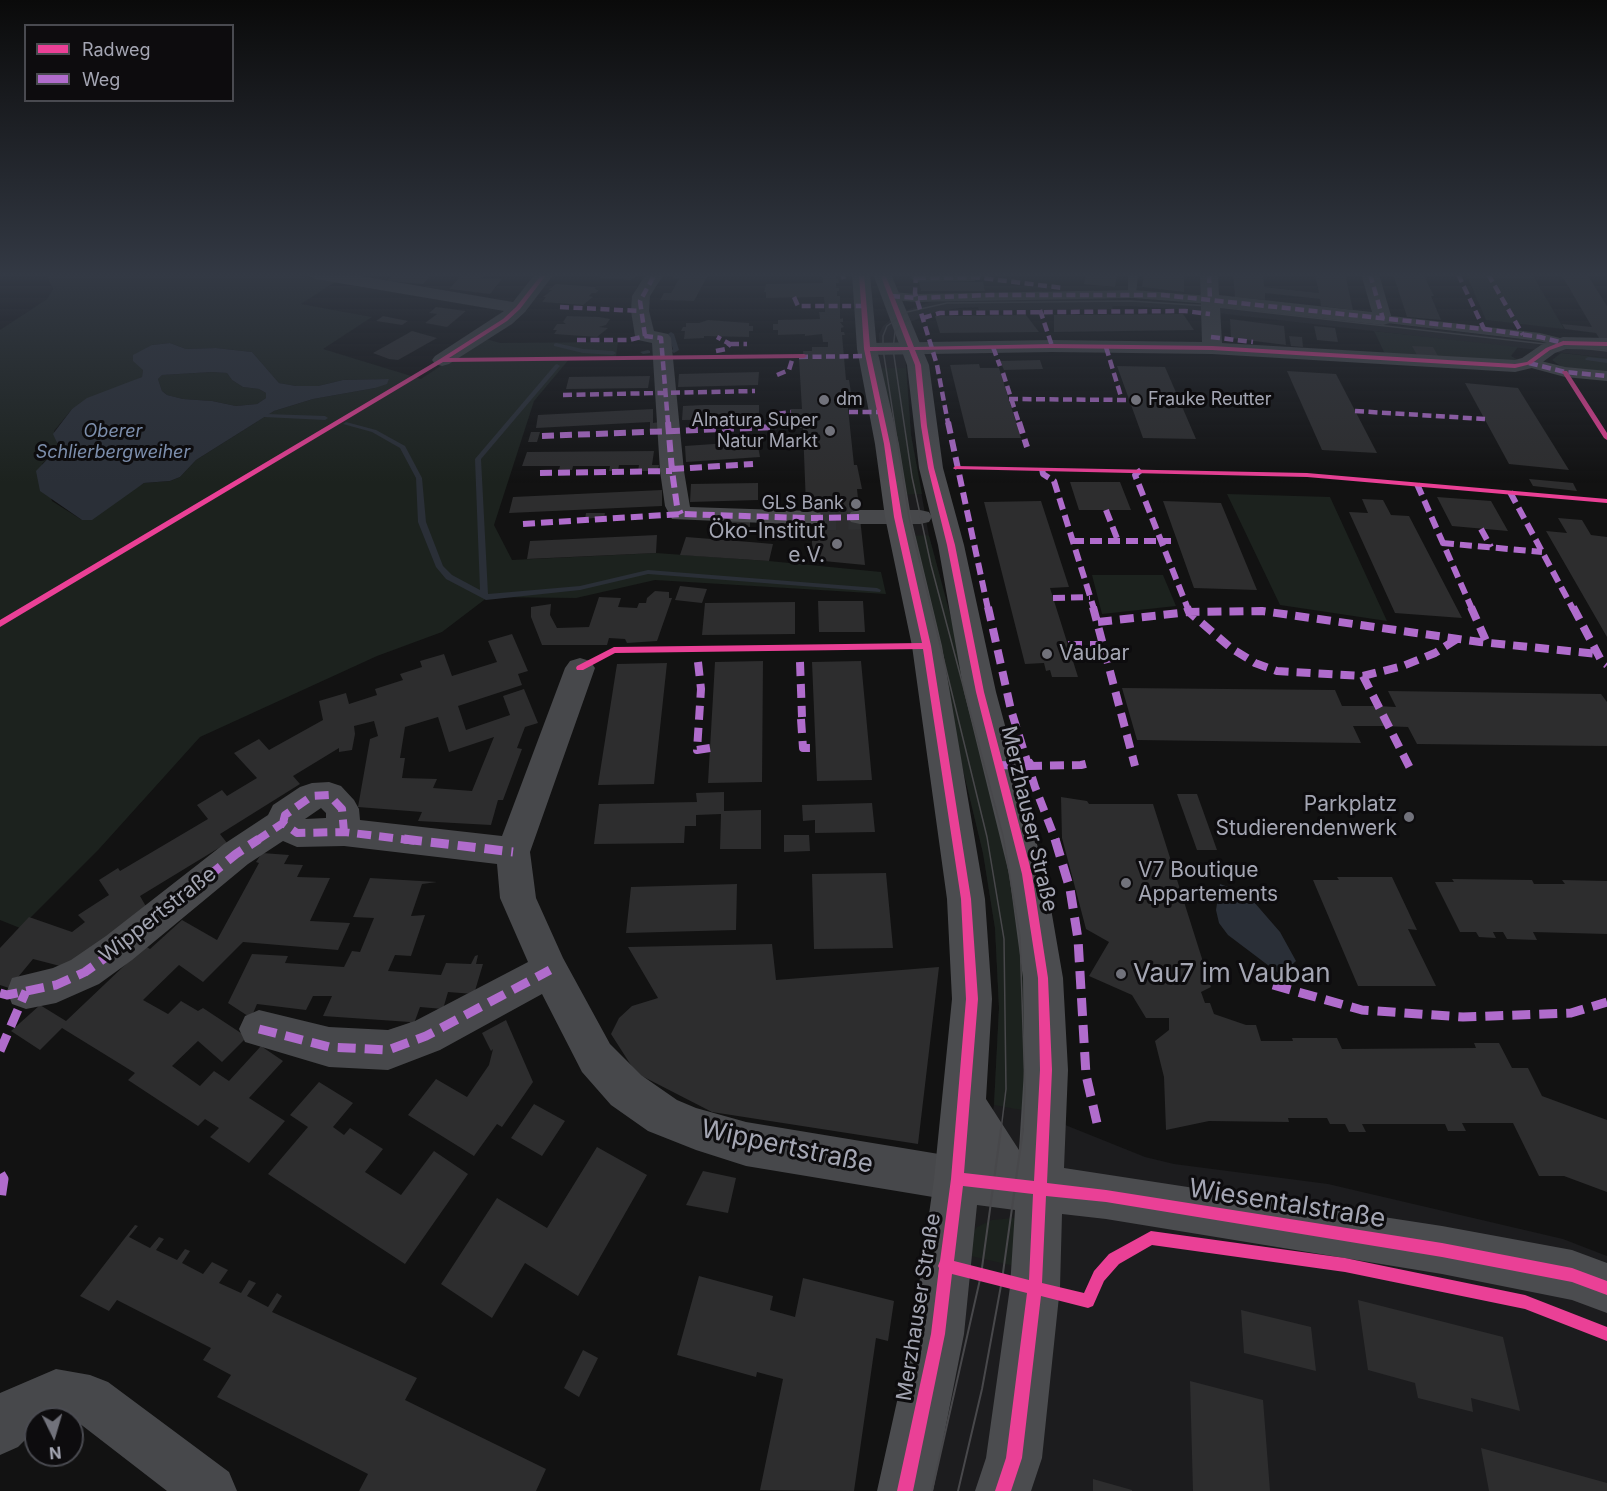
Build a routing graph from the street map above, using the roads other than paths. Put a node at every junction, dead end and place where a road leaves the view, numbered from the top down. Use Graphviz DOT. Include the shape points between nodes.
graph roads {
  1 [pos="468,344"];
  2 [pos="656,344"];
  3 [pos="867,344"];
  4 [pos="910,344"];
  5 [pos="1212,344"];
  6 [pos="1562,344"];
  7 [pos="1576,344"];
  8 [pos="1607,345"];
  9 [pos="912,348"];
  10 [pos="1212,348"];
  11 [pos="867,349"];
  12 [pos="442,360"];
  13 [pos="1529,363"];
  14 [pos="1607,376"];
  15 [pos="938,491"];
  16 [pos="893,517"];
  17 [pos="811,518"];
  18 [pos="951,545"];
  19 [pos="580,668"];
  20 [pos="513,852"];
  21 [pos="550,970"];
  22 [pos="26,991"];
  23 [pos="259,1029"];
  24 [pos="963,1104"];
  25 [pos="957,1179"];
  26 [pos="1029,1188"];
  27 [pos="1607,1288"];
  28 [pos="0,1429"];
  29 [pos="210,1491"];
  30 [pos="905,1491"];
  31 [pos="1004,1491"];
  1 -- 12 [label="street"];
  2 -- 17 [label="street" via="662,348 672,469 681,514"];
  3 -- 11 [label="main road, Merzhauser Straße"];
  4 -- 9 [label="main road, Merzhauser Straße"];
  5 -- 10 [label="street"];
  6 -- 13 [label="street"];
  7 -- 8 [label="street"];
  9 -- 10 [label="street"];
  9 -- 11 [label="street"];
  9 -- 15 [label="main road, Merzhauser Straße"];
  10 -- 13 [label="street" via="1488,366"];
  11 -- 16 [label="main road, Merzhauser Straße" via="887,444"];
  13 -- 14 [label="street"];
  15 -- 16 [label="main road"];
  15 -- 18 [label="main road, Merzhauser Straße"];
  16 -- 18 [label="main road"];
  16 -- 24 [label="main road, Merzhauser Straße" via="927,646 966,899 972,999"];
  18 -- 26 [label="main road, Merzhauser Straße" via="980,692 1027,874 1043,978 1046,1070"];
  19 -- 20 [label="street, Wippertstraße"];
  20 -- 21 [label="street, Wippertstraße" via="519,898"];
  20 -- 22 [label="street, Wippertstraße" via="344,832 297,833 283,823 236,854 85,972 56,985"];
  21 -- 23 [label="street" via="426,1036 388,1050 329,1047"];
  21 -- 25 [label="street, Wippertstraße" via="596,1058 626,1090 663,1116 747,1144"];
  24 -- 25 [label="main road, Merzhauser Straße"];
  24 -- 26 [label="main road"];
  25 -- 26 [label="main road, Wiesentalstraße"];
  25 -- 30 [label="main road, Merzhauser Straße" via="938,1334"];
  26 -- 27 [label="main road, Wiesentalstraße" via="1106,1196 1442,1250 1572,1275"];
  26 -- 31 [label="main road, Merzhauser Straße" via="1035,1287 1016,1447"];
  28 -- 29 [label="street" via="16,1412 56,1394 90,1400"];
}
